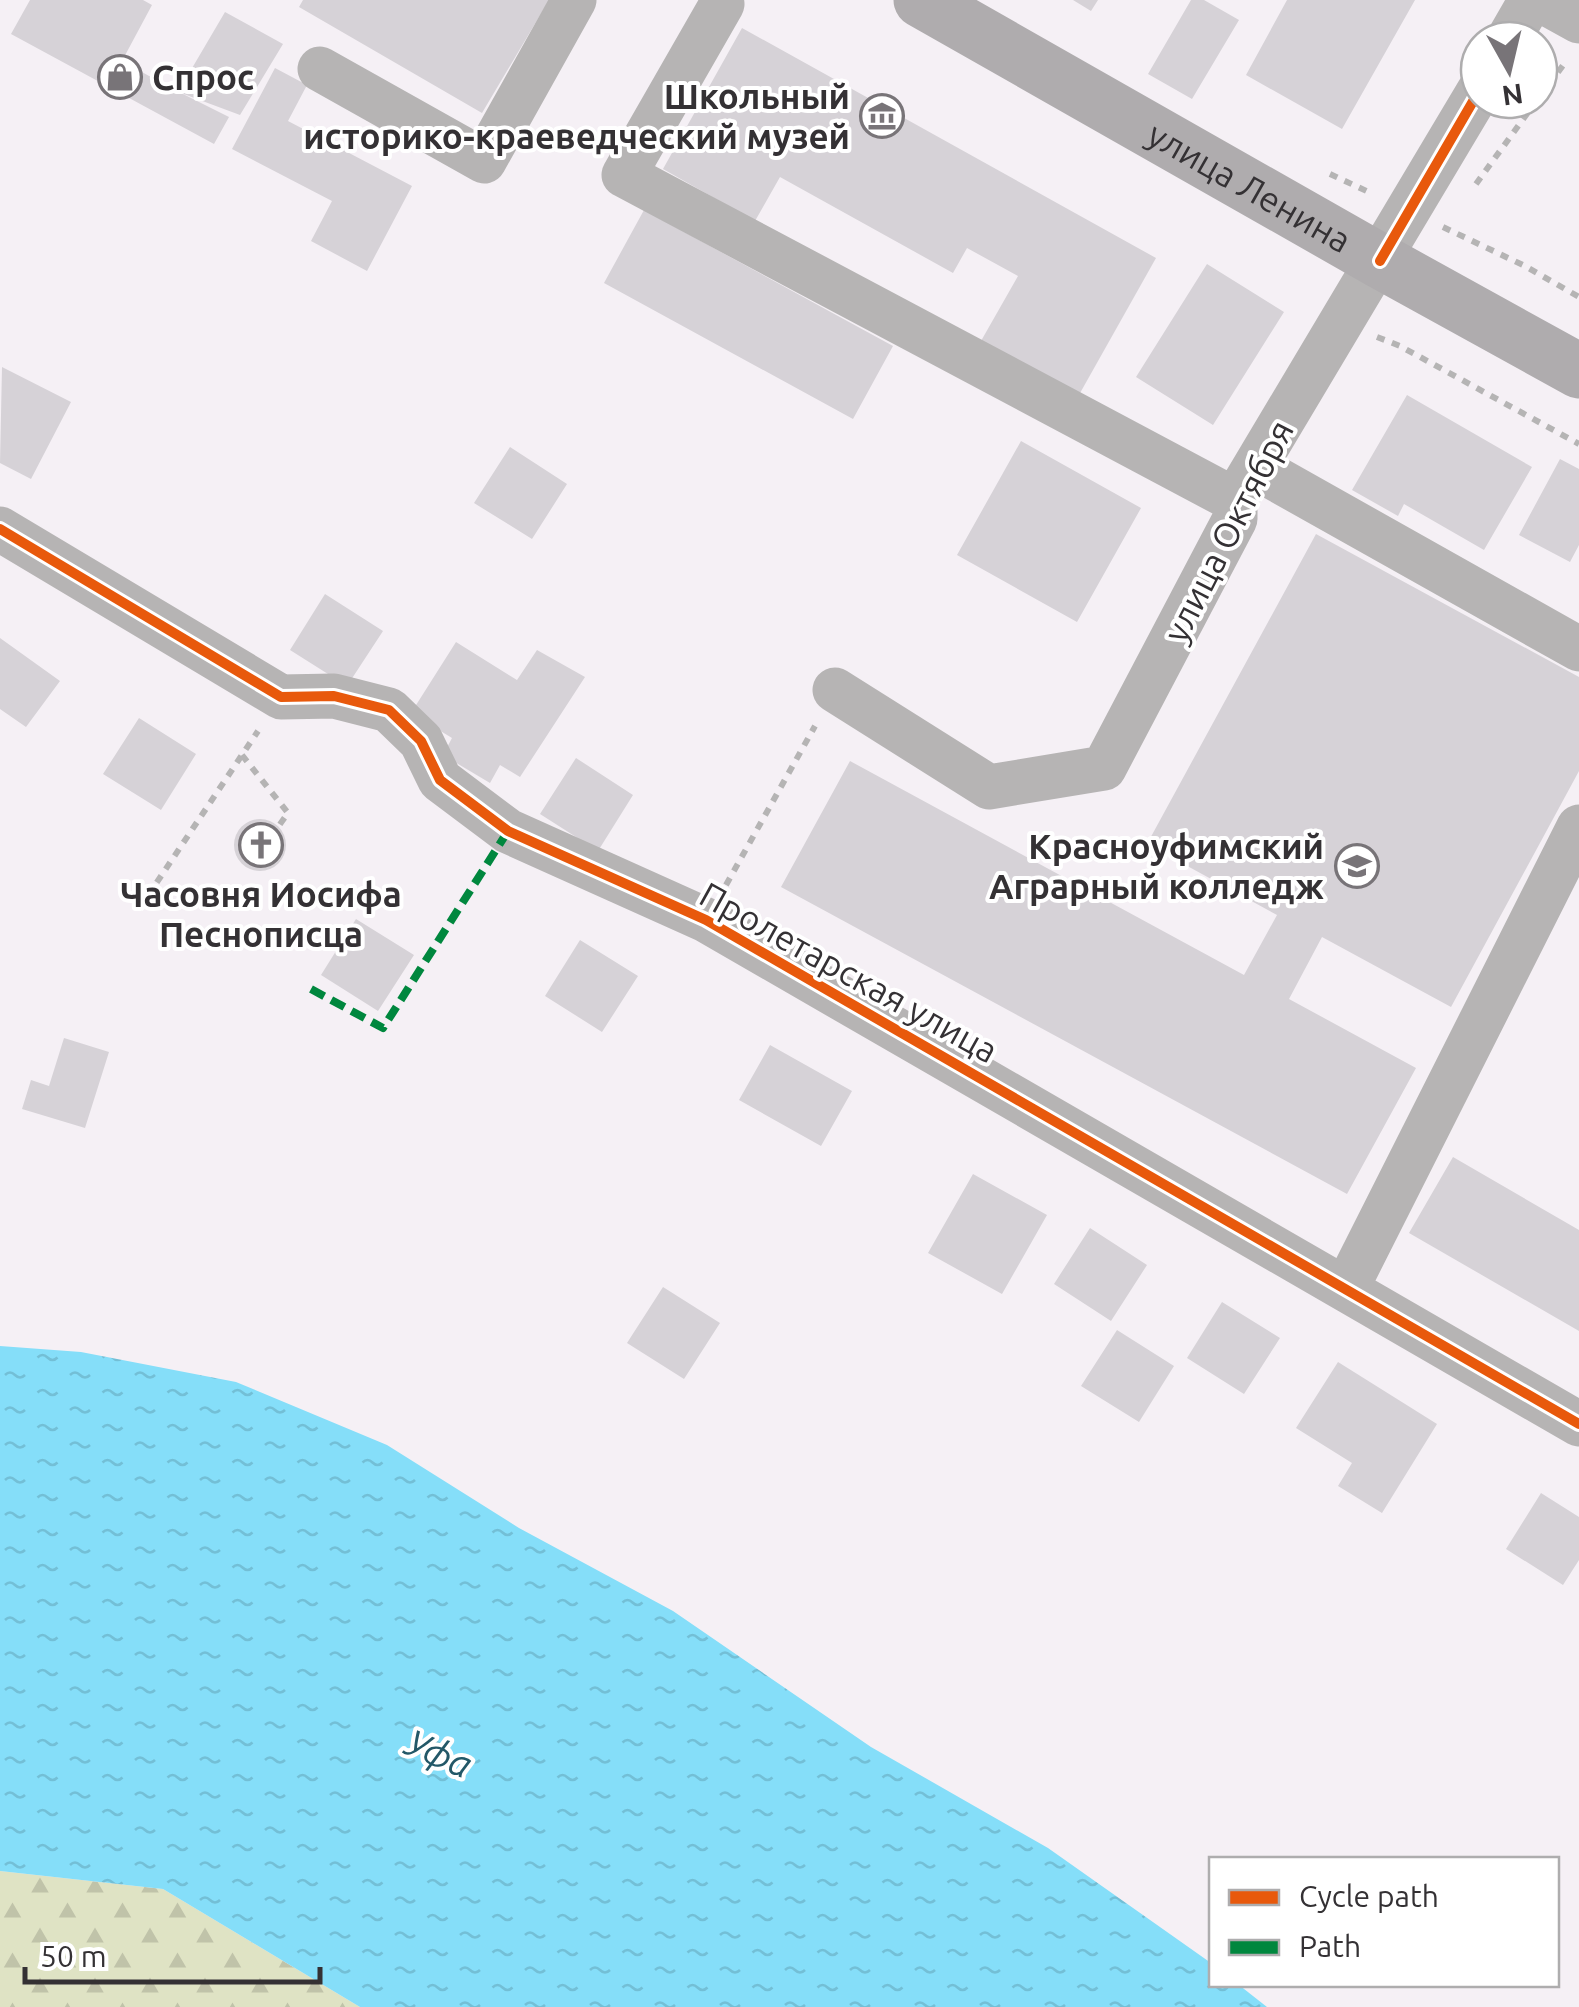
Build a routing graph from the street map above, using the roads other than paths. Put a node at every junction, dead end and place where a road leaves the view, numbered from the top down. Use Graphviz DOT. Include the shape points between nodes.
graph roads {
  1 [pos="574,0"];
  2 [pos="921,0"];
  3 [pos="1541,0"];
  4 [pos="722,4"];
  5 [pos="1574,39"];
  6 [pos="320,69"];
  7 [pos="1462,120"];
  8 [pos="1380,262"];
  9 [pos="1579,371"];
  10 [pos="1245,484"];
  11 [pos="0,529"];
  12 [pos="1579,649"];
  13 [pos="835,690"];
  14 [pos="1579,827"];
  15 [pos="1346,1289"];
  16 [pos="1579,1424"];
  1 -- 6 [label="street" via="484,161"];
  2 -- 8 [label="main road, улица Ленина"];
  3 -- 5 [label="street"];
  4 -- 10 [label="street" via="624,174"];
  7 -- 8 [label="street, улица Октября"];
  8 -- 9 [label="main road, улица Ленина"];
  8 -- 10 [label="street, улица Октября"];
  10 -- 12 [label="street"];
  10 -- 13 [label="street, улица Октября" via="1235,519 1104,768 990,786"];
  11 -- 15 [label="street, Пролетарская улица" via="281,697 334,696 389,710 421,740 440,780 508,831 706,920"];
  14 -- 15 [label="street"];
  15 -- 16 [label="street, Пролетарская улица"];
}
